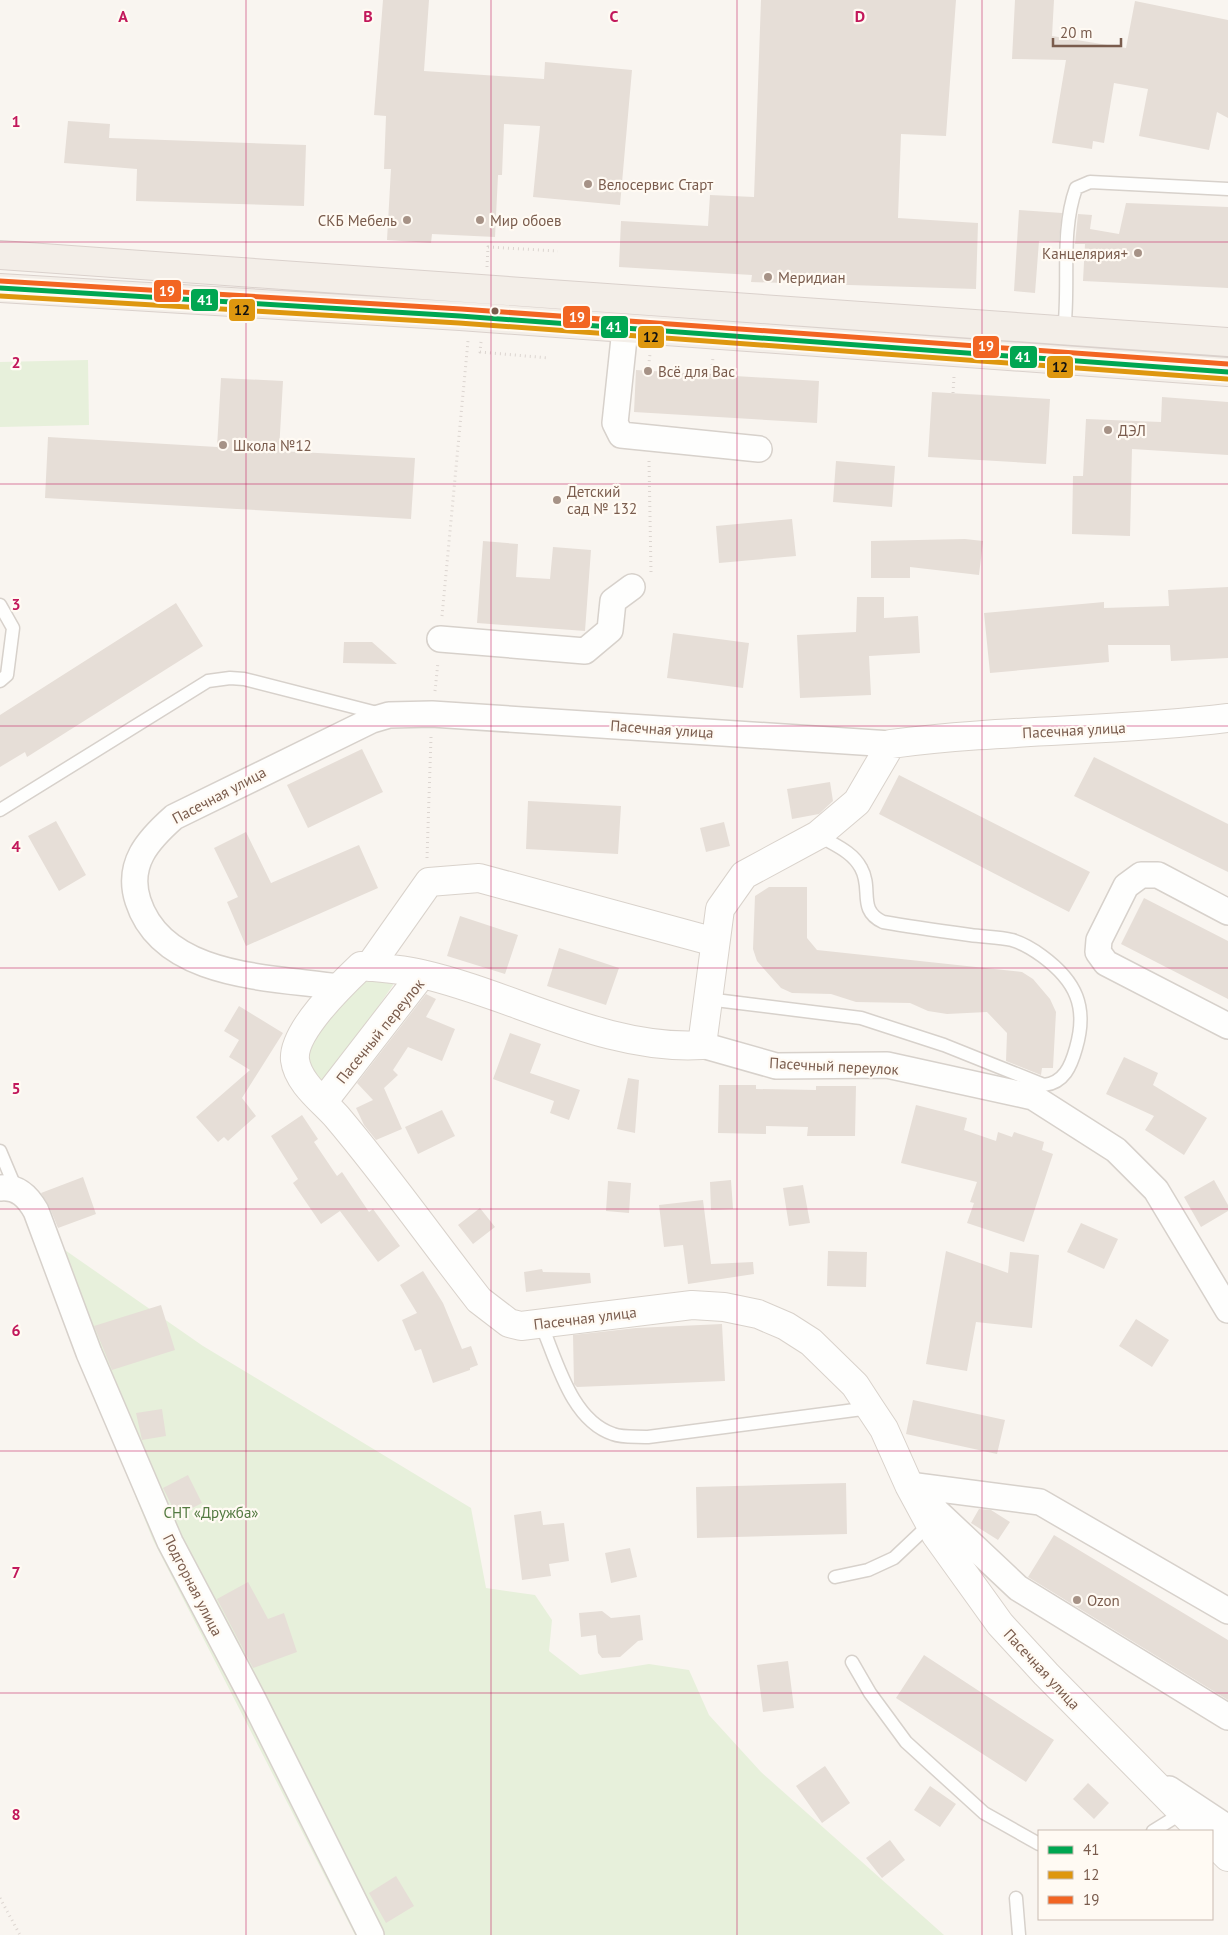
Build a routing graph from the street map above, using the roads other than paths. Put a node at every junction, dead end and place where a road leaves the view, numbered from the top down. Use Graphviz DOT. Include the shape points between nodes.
graph roads {
  1 [pos="1228,189"];
  2 [pos="0,255"];
  3 [pos="0,288"];
  4 [pos="625,329"];
  5 [pos="1064,331"];
  6 [pos="1228,342"];
  7 [pos="1228,372"];
  8 [pos="759,449"];
  9 [pos="641,582"];
  10 [pos="0,605"];
  11 [pos="440,639"];
  12 [pos="0,681"];
  13 [pos="389,715"];
  14 [pos="1228,718"];
  15 [pos="891,744"];
  16 [pos="0,810"];
  17 [pos="818,835"];
  18 [pos="1228,912"];
  19 [pos="715,942"];
  20 [pos="368,967"];
  21 [pos="422,974"];
  22 [pos="339,987"];
  23 [pos="707,999"];
  24 [pos="1228,1026"];
  25 [pos="702,1045"];
  26 [pos="323,1102"];
  27 [pos="0,1151"];
  28 [pos="8,1189"];
  29 [pos="1228,1310"];
  30 [pos="542,1324"];
  31 [pos="870,1408"];
  32 [pos="909,1485"];
  33 [pos="930,1524"];
  34 [pos="835,1576"];
  35 [pos="1228,1611"];
  36 [pos="852,1662"];
  37 [pos="1228,1716"];
  38 [pos="1138,1768"];
  39 [pos="1182,1812"];
  40 [pos="1228,1828"];
  41 [pos="1155,1830"];
  42 [pos="1200,1830"];
  43 [pos="1038,1843"];
  44 [pos="1213,1843"];
  45 [pos="1228,1857"];
  46 [pos="1016,1898"];
  47 [pos="371,1935"];
  48 [pos="1019,1935"];
  1 -- 5 [label="lane" via="1090,182 1076,188 1067,233"];
  2 -- 5 [label="main road"];
  3 -- 4 [label="main road"];
  4 -- 7 [label="main road"];
  4 -- 8 [label="street" via="615,422 621,435"];
  5 -- 6 [label="main road"];
  9 -- 11 [label="street" via="613,601 610,630 584,650"];
  10 -- 12 [label="lane" via="13,628 7,675"];
  13 -- 15 [label="street, Пасечная улица" via="432,714"];
  13 -- 16 [label="lane" via="244,679 208,681"];
  13 -- 22 [label="street, Пасечная улица" via="372,720 174,817 150,839 138,861 133,887 141,912 160,938 200,963 235,972"];
  14 -- 15 [label="street, Пасечная улица" via="1161,726 953,736"];
  15 -- 17 [label="street" via="857,802"];
  17 -- 19 [label="street" via="744,875 720,908"];
  17 -- 23 [label="lane" via="851,853 861,867 866,878 868,910 876,919 1013,941 1036,952 1069,979 1077,995 1080,1034 1062,1078 1054,1084 1044,1085 944,1045 861,1018"];
  18 -- 24 [label="street" via="1158,875 1141,875 1126,886 1099,940 1098,952 1106,963"];
  19 -- 20 [label="street" via="479,878 429,882"];
  19 -- 25 [label="street"];
  20 -- 21 [label="street"];
  20 -- 22 [label="street, Пасечная улица" via="361,966"];
  21 -- 25 [label="street, Пасечный переулок" via="630,1040 676,1047"];
  21 -- 26 [label="street, Пасечный переулок"];
  22 -- 26 [label="street, Пасечная улица" via="316,1014 297,1045 295,1060 301,1076"];
  25 -- 29 [label="street, Пасечный переулок" via="776,1066 887,1065 1033,1097 1116,1150 1156,1190"];
  26 -- 30 [label="street, Пасечная улица" via="479,1300 509,1323 521,1326"];
  27 -- 28 [label="lane"];
  28 -- 47 [label="street, Подгорная улица" via="24,1194 36,1211 89,1353 170,1542 254,1700"];
  30 -- 31 [label="street, Пасечная улица" via="692,1305 758,1314 811,1342 855,1385"];
  30 -- 31 [label="lane" via="585,1418 615,1435 648,1437"];
  31 -- 32 [label="street, Пасечная улица" via="884,1429"];
  32 -- 33 [label="street, Пасечная улица"];
  32 -- 35 [label="street" via="1040,1502"];
  32 -- 37 [label="street, Пасечная улица" via="1018,1588"];
  33 -- 34 [label="lane" via="894,1558 868,1570"];
  33 -- 38 [label="street, Пасечная улица" via="1000,1624"];
  36 -- 43 [label="lane" via="906,1742 984,1813"];
  38 -- 39 [label="street, Пасечная улица"];
  38 -- 40 [label="street"];
  39 -- 41 [label="lane"];
  39 -- 42 [label="street, Пасечная улица"];
  44 -- 45 [label="street"];
  46 -- 48 [label="lane"];
}
